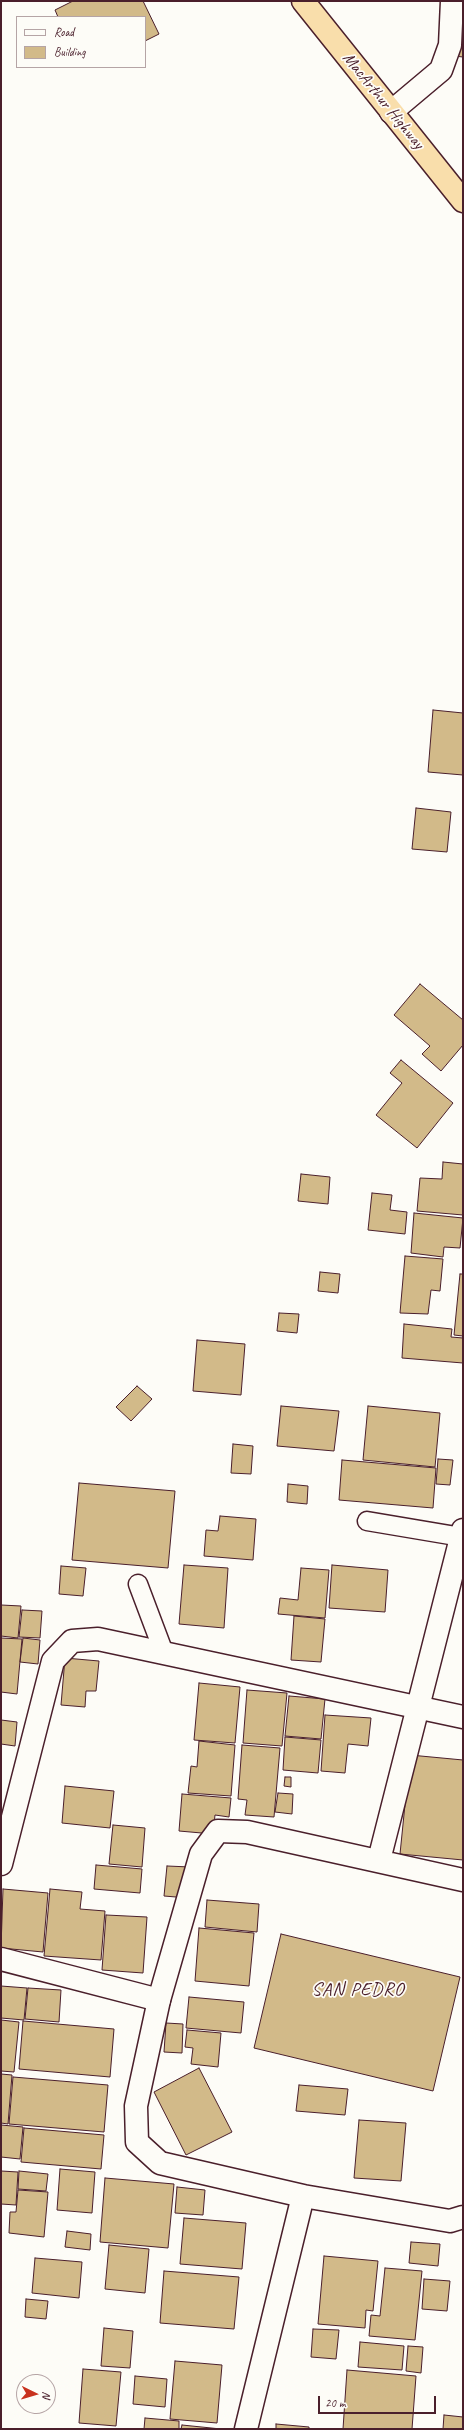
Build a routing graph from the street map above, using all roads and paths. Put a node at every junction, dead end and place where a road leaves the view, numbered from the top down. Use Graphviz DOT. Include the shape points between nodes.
graph roads {
  1 [pos="303,1"];
  2 [pos="452,1"];
  3 [pos="391,112"];
  4 [pos="463,201"];
  5 [pos="367,1521"];
  6 [pos="462,1534"];
  7 [pos="138,1584"];
  8 [pos="164,1653"];
  9 [pos="418,1708"];
  10 [pos="463,1716"];
  11 [pos="379,1860"];
  12 [pos="1,1864"];
  13 [pos="463,1880"];
  14 [pos="1,1959"];
  15 [pos="159,2000"];
  16 [pos="303,2196"];
  17 [pos="463,2217"];
  18 [pos="246,2429"];
  1 -- 3 [label="highway, MacArthur Highway"];
  2 -- 3 [label="street" via="450,45 441,70"];
  3 -- 4 [label="highway, MacArthur Highway"];
  5 -- 6 [label="lane"];
  6 -- 9 [label="street"];
  7 -- 8 [label="lane"];
  8 -- 9 [label="street"];
  8 -- 12 [label="street" via="98,1639 72,1641 53,1661"];
  9 -- 10 [label="street"];
  9 -- 11 [label="street"];
  11 -- 13 [label="street"];
  11 -- 15 [label="street" via="247,1832 218,1831 201,1854"];
  14 -- 15 [label="street"];
  15 -- 16 [label="street" via="136,2106 137,2142 160,2163"];
  16 -- 17 [label="street" via="450,2221"];
  16 -- 18 [label="street"];
}
